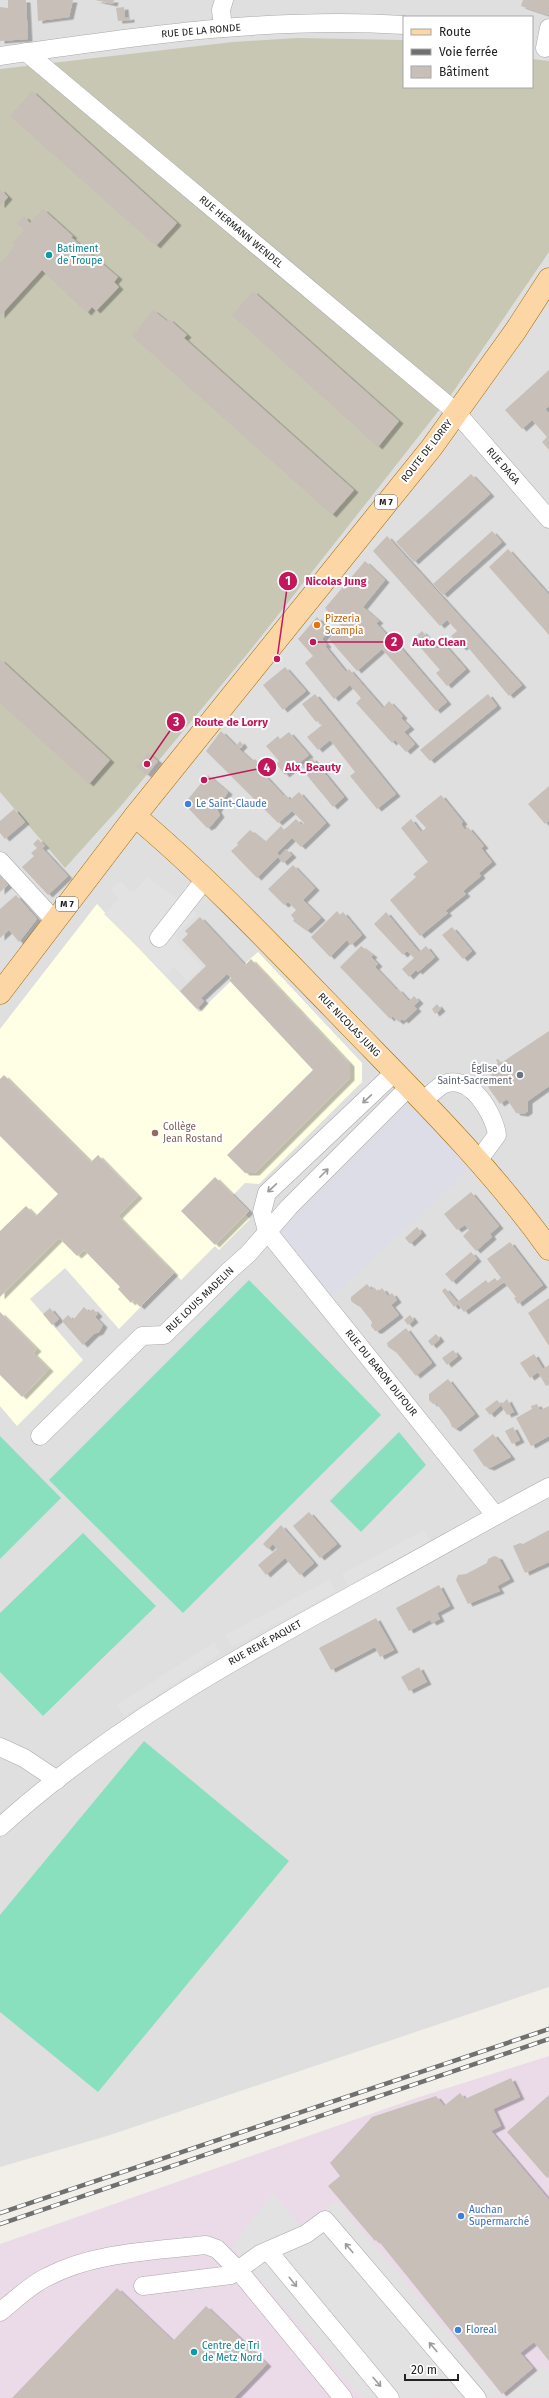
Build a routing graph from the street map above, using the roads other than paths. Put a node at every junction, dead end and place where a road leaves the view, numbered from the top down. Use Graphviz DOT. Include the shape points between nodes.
graph roads {
  1 [pos="224,0"];
  2 [pos="403,24"];
  3 [pos="223,28"];
  4 [pos="549,28"];
  5 [pos="542,47"];
  6 [pos="26,52"];
  7 [pos="0,56"];
  8 [pos="549,279"];
  9 [pos="456,412"];
  10 [pos="549,519"];
  11 [pos="134,816"];
  12 [pos="0,861"];
  13 [pos="206,878"];
  14 [pos="55,921"];
  15 [pos="159,938"];
  16 [pos="0,993"];
  17 [pos="409,1087"];
  18 [pos="478,1161"];
  19 [pos="267,1231"];
  20 [pos="549,1249"];
  21 [pos="40,1436"];
  22 [pos="549,1487"];
  23 [pos="495,1515"];
  24 [pos="0,1747"];
  25 [pos="57,1780"];
  26 [pos="0,1827"];
  27 [pos="269,2252"];
  28 [pos="239,2271"];
  29 [pos="143,2286"];
  30 [pos="0,2312"];
  31 [pos="336,2395"];
  32 [pos="390,2398"];
  33 [pos="477,2398"];
  1 -- 3 [label="street" via="221,10"];
  2 -- 3 [label="street, RUE DE LA RONDE" via="360,22"];
  3 -- 6 [label="street, RUE DE LA RONDE"];
  4 -- 5 [label="street"];
  6 -- 7 [label="street, RUE DE LA RONDE"];
  6 -- 9 [label="street, RUE HERMANN WENDEL"];
  8 -- 9 [label="main road, ROUTE DE LORRY / M 7"];
  9 -- 10 [label="street, RUE DAGA"];
  9 -- 11 [label="main road, ROUTE DE LORRY / M 7" via="432,447"];
  11 -- 13 [label="main road, RUE NICOLAS JUNG"];
  11 -- 14 [label="main road, ROUTE DE LORRY / M 7"];
  12 -- 14 [label="street"];
  13 -- 15 [label="street"];
  13 -- 17 [label="main road, RUE NICOLAS JUNG"];
  14 -- 16 [label="main road, ROUTE DE LORRY / M 7"];
  17 -- 18 [label="main road, RUE NICOLAS JUNG"];
  17 -- 18 [label="street" via="453,1082 475,1092 495,1120 497,1135"];
  19 -- 17 [label="street, RUE LOUIS MADELIN, one-way"];
  17 -- 19 [label="street, one-way" via="267,1193 262,1212"];
  18 -- 20 [label="main road, RUE NICOLAS JUNG"];
  19 -- 21 [label="street, RUE LOUIS MADELIN" via="248,1254 164,1335 142,1336"];
  19 -- 23 [label="street, RUE DU BARON DUFOUR"];
  22 -- 23 [label="street, RUE RENÉ PAQUET"];
  23 -- 25 [label="street, RUE RENÉ PAQUET" via="471,1531 245,1653 165,1702"];
  24 -- 25 [label="street" via="24,1758"];
  25 -- 26 [label="street, RUE RENÉ PAQUET"];
  27 -- 28 [label="street" via="260,2254"];
  27 -- 32 [label="street, one-way"];
  33 -- 27 [label="street, one-way" via="325,2220 306,2234"];
  28 -- 29 [label="street" via="231,2275"];
  28 -- 30 [label="street" via="217,2249 206,2246 121,2255 68,2266 45,2277"];
  28 -- 31 [label="street"];
}
